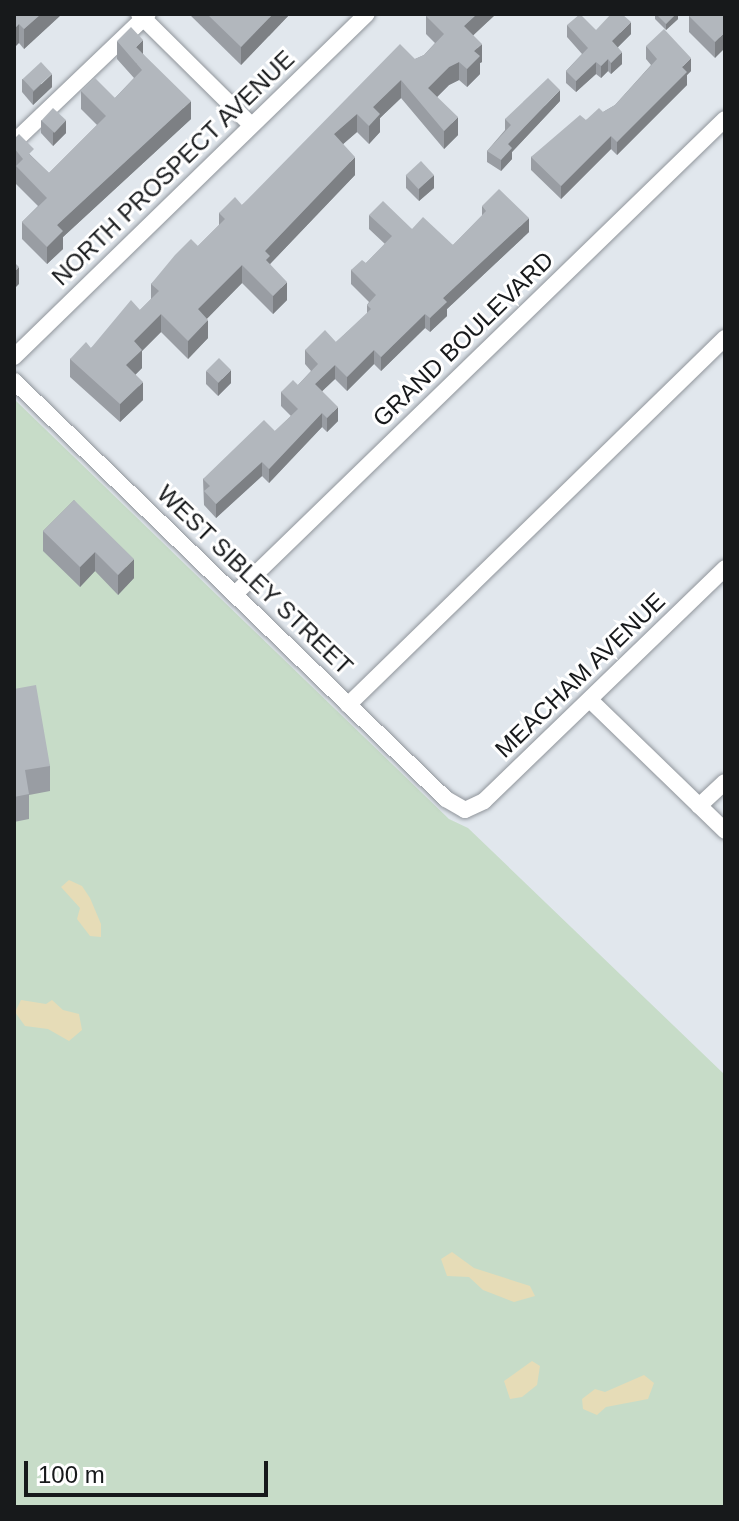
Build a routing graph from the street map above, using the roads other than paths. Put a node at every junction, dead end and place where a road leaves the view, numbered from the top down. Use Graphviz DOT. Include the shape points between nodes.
graph roads {
  1 [pos="367,14"];
  2 [pos="143,15"];
  3 [pos="725,119"];
  4 [pos="251,125"];
  5 [pos="14,142"];
  6 [pos="725,338"];
  7 [pos="14,357"];
  8 [pos="14,381"];
  9 [pos="725,568"];
  10 [pos="235,594"];
  11 [pos="590,700"];
  12 [pos="348,705"];
  13 [pos="725,782"];
  14 [pos="699,806"];
  15 [pos="465,810"];
  16 [pos="725,831"];
  1 -- 4 [label="street, NORTH PROSPECT AVENUE"];
  2 -- 4 [label="street"];
  2 -- 5 [label="street"];
  3 -- 10 [label="street, GRAND BOULEVARD"];
  4 -- 7 [label="street, NORTH PROSPECT AVENUE"];
  6 -- 12 [label="street"];
  8 -- 10 [label="street, WEST SIBLEY STREET"];
  9 -- 11 [label="street, MEACHAM AVENUE"];
  10 -- 12 [label="street, WEST SIBLEY STREET"];
  11 -- 14 [label="street"];
  11 -- 15 [label="street, MEACHAM AVENUE" via="484,801"];
  12 -- 15 [label="street, WEST SIBLEY STREET" via="446,799"];
  13 -- 14 [label="street"];
  14 -- 16 [label="street"];
}
